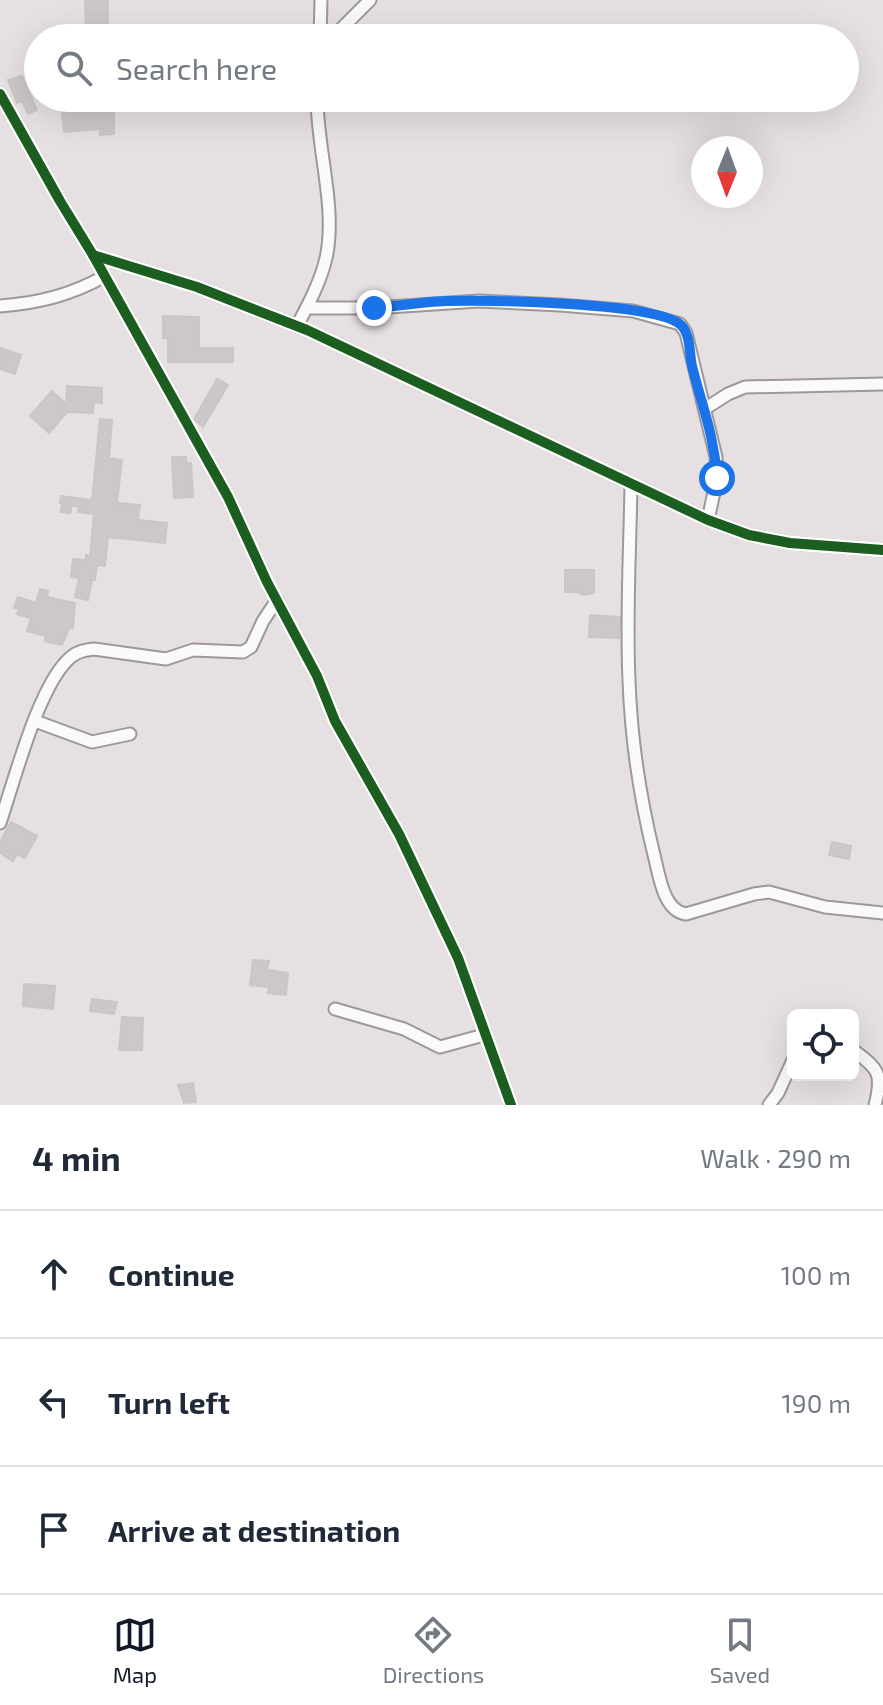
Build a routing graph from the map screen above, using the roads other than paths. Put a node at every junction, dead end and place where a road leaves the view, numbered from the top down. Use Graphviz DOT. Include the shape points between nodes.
graph roads {
  1 [pos="321,0"];
  2 [pos="370,0"];
  3 [pos="320,24"];
  4 [pos="346,24"];
  5 [pos="0,94"];
  6 [pos="317,112"];
  7 [pos="93,255"];
  8 [pos="105,276"];
  9 [pos="0,306"];
  10 [pos="307,308"];
  11 [pos="297,326"];
  12 [pos="883,384"];
  13 [pos="706,408"];
  14 [pos="631,485"];
  15 [pos="708,520"];
  16 [pos="883,550"];
  17 [pos="277,600"];
  18 [pos="35,721"];
  19 [pos="130,734"];
  20 [pos="0,823"];
  21 [pos="883,913"];
  22 [pos="335,1009"];
  23 [pos="484,1035"];
  24 [pos="859,1055"];
  25 [pos="787,1073"];
  26 [pos="511,1105"];
  27 [pos="769,1105"];
  28 [pos="875,1105"];
  1 -- 3 [label="street"];
  2 -- 4 [label="street"];
  5 -- 7 [label="street"];
  6 -- 10 [label="street" via="329,229 326,259"];
  7 -- 8 [label="street"];
  7 -- 11 [label="street"];
  8 -- 9 [label="street" via="50,300"];
  8 -- 17 [label="street" via="234,509"];
  10 -- 11 [label="street"];
  10 -- 13 [label="street" via="479,301 666,318 686,333"];
  11 -- 14 [label="street"];
  12 -- 13 [label="street" via="745,387"];
  13 -- 15 [label="street" via="717,478"];
  14 -- 15 [label="street"];
  14 -- 21 [label="street" via="629,681 634,740 642,802 672,908 686,914 769,892 825,907"];
  15 -- 16 [label="street" via="790,543"];
  17 -- 18 [label="street" via="243,652 193,650 166,659 84,650 70,657 54,678"];
  17 -- 23 [label="street" via="428,893 458,958"];
  18 -- 19 [label="street" via="92,742"];
  18 -- 20 [label="street"];
  22 -- 23 [label="street" via="404,1029 440,1047"];
  23 -- 26 [label="street"];
  24 -- 28 [label="street" via="880,1078"];
  25 -- 27 [label="street"];
}
